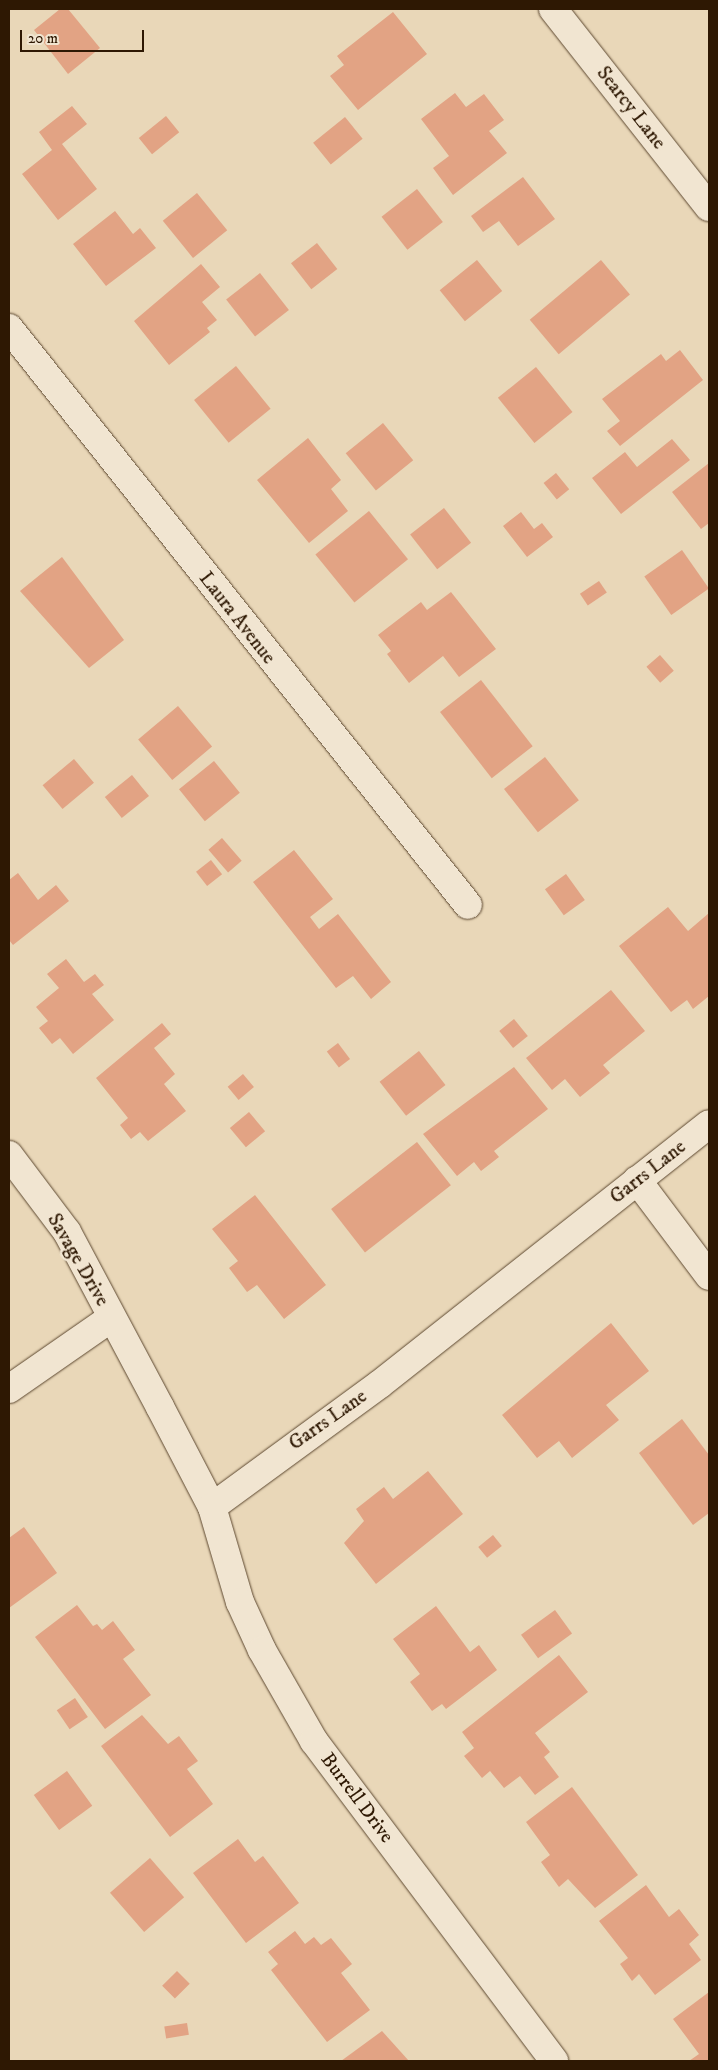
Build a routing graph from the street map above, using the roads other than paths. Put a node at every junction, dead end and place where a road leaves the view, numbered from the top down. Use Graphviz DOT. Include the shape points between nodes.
graph roads {
  1 [pos="553,9"];
  2 [pos="709,207"];
  3 [pos="9,328"];
  4 [pos="468,905"];
  5 [pos="709,1124"];
  6 [pos="9,1155"];
  7 [pos="637,1180"];
  8 [pos="709,1276"];
  9 [pos="111,1318"];
  10 [pos="9,1390"];
  11 [pos="212,1506"];
  12 [pos="554,2061"];
  1 -- 2 [label="street, Searcy Lane"];
  3 -- 4 [label="street, Laura Avenue"];
  5 -- 7 [label="street, Garrs Lane"];
  6 -- 9 [label="street, Savage Drive" via="67,1232"];
  7 -- 8 [label="street"];
  7 -- 11 [label="street, Garrs Lane" via="380,1384"];
  9 -- 10 [label="street"];
  9 -- 11 [label="street"];
  11 -- 12 [label="street, Burrell Drive" via="240,1602 314,1741"];
}
